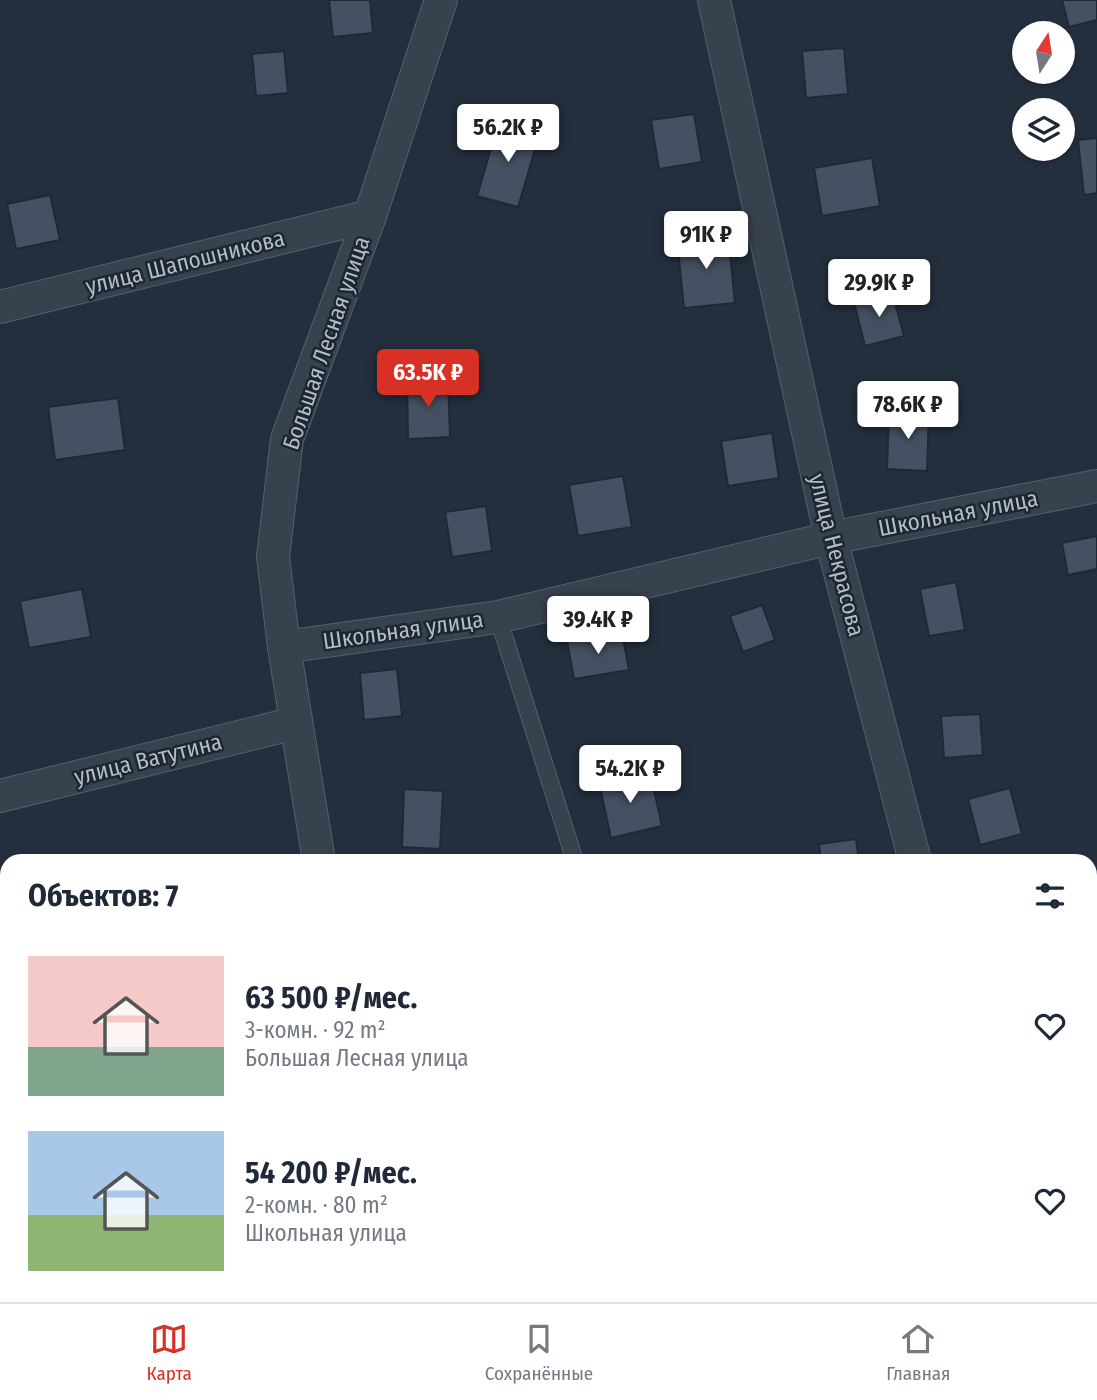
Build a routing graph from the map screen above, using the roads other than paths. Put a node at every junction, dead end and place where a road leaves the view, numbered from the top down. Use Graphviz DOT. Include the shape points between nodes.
graph roads {
  1 [pos="442,0"];
  2 [pos="715,0"];
  3 [pos="370,216"];
  4 [pos="0,307"];
  5 [pos="1097,486"];
  6 [pos="831,538"];
  7 [pos="498,617"];
  8 [pos="284,647"];
  9 [pos="295,723"];
  10 [pos="0,796"];
  11 [pos="318,854"];
  12 [pos="573,854"];
  13 [pos="913,854"];
  1 -- 3 [label="street, Большая Лесная улица"];
  2 -- 6 [label="street, улица Некрасова"];
  3 -- 4 [label="street, улица Шапошникова"];
  3 -- 8 [label="street, Большая Лесная улица" via="288,439 273,557"];
  5 -- 6 [label="street, Школьная улица"];
  6 -- 7 [label="street, Школьная улица"];
  6 -- 13 [label="street, улица Некрасова"];
  7 -- 8 [label="street, Школьная улица"];
  7 -- 12 [label="lane"];
  8 -- 9 [label="street, Большая Лесная улица"];
  9 -- 10 [label="street, улица Ватутина"];
  9 -- 11 [label="street, Большая Лесная улица"];
}
